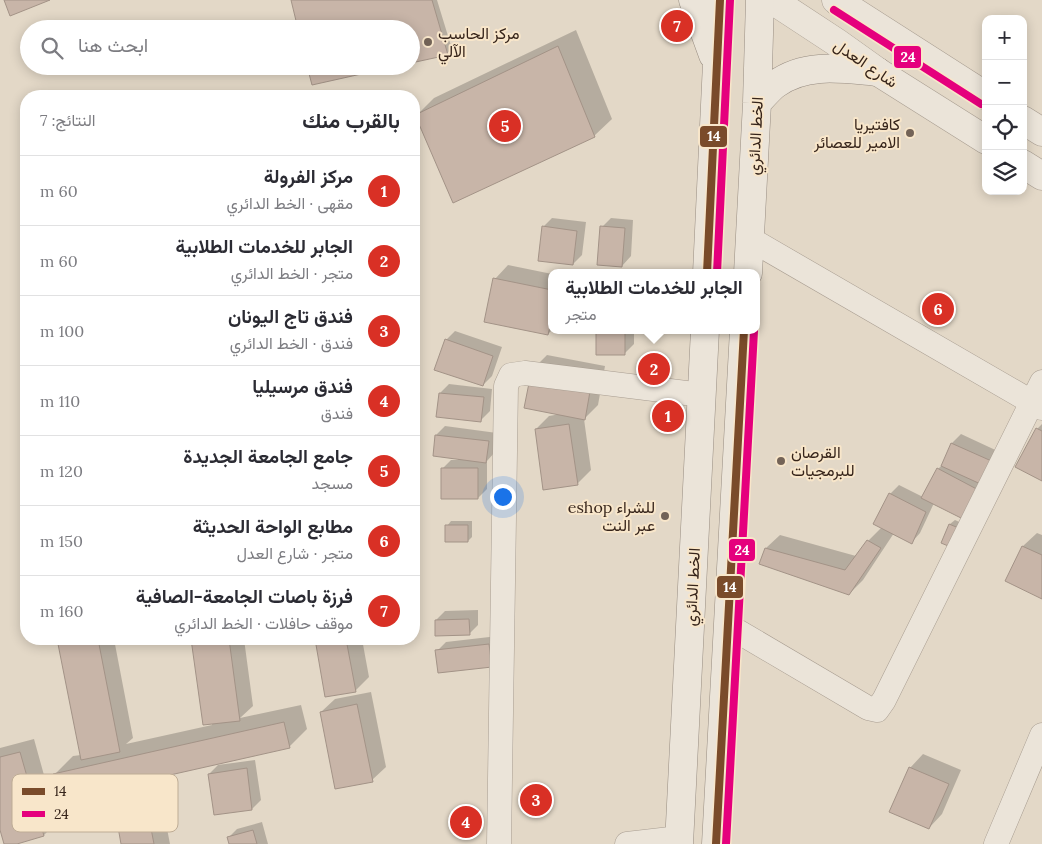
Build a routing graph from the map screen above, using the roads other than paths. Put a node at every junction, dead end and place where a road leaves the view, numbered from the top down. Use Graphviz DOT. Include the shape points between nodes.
graph roads {
  1 [pos="694,0"];
  2 [pos="720,0"];
  3 [pos="760,0"];
  4 [pos="772,0"];
  5 [pos="838,1"];
  6 [pos="717,68"];
  7 [pos="878,72"];
  8 [pos="982,93"];
  9 [pos="757,103"];
  10 [pos="1027,123"];
  11 [pos="1042,132"];
  12 [pos="982,137"];
  13 [pos="1027,167"];
  14 [pos="1042,176"];
  15 [pos="750,239"];
  16 [pos="707,269"];
  17 [pos="748,269"];
  18 [pos="705,334"];
  19 [pos="744,334"];
  20 [pos="702,395"];
  21 [pos="1039,397"];
  22 [pos="727,625"];
  23 [pos="1042,735"];
  24 [pos="679,841"];
  25 [pos="499,844"];
  26 [pos="627,844"];
  27 [pos="716,844"];
  28 [pos="996,844"];
  1 -- 6 [label="main road"];
  2 -- 6 [label="main road"];
  3 -- 9 [label="main road, الخط الدائري"];
  4 -- 7 [label="main road, شارع العدل"];
  5 -- 8 [label="main road"];
  6 -- 16 [label="main road"];
  7 -- 9 [label="main road" via="830,68 798,72 776,84"];
  7 -- 12 [label="main road, شارع العدل"];
  9 -- 15 [label="main road, الخط الدائري"];
  10 -- 11 [label="main road"];
  13 -- 14 [label="main road"];
  15 -- 17 [label="main road, الخط الدائري"];
  15 -- 21 [label="street"];
  18 -- 20 [label="main road, الخط الدائري"];
  19 -- 22 [label="main road"];
  20 -- 24 [label="main road, الخط الدائري"];
  20 -- 25 [label="street" via="525,372 511,375 506,386"];
  21 -- 22 [label="street" via="877,710 868,708"];
  22 -- 27 [label="main road"];
  23 -- 28 [label="street"];
  24 -- 26 [label="street"];
}
